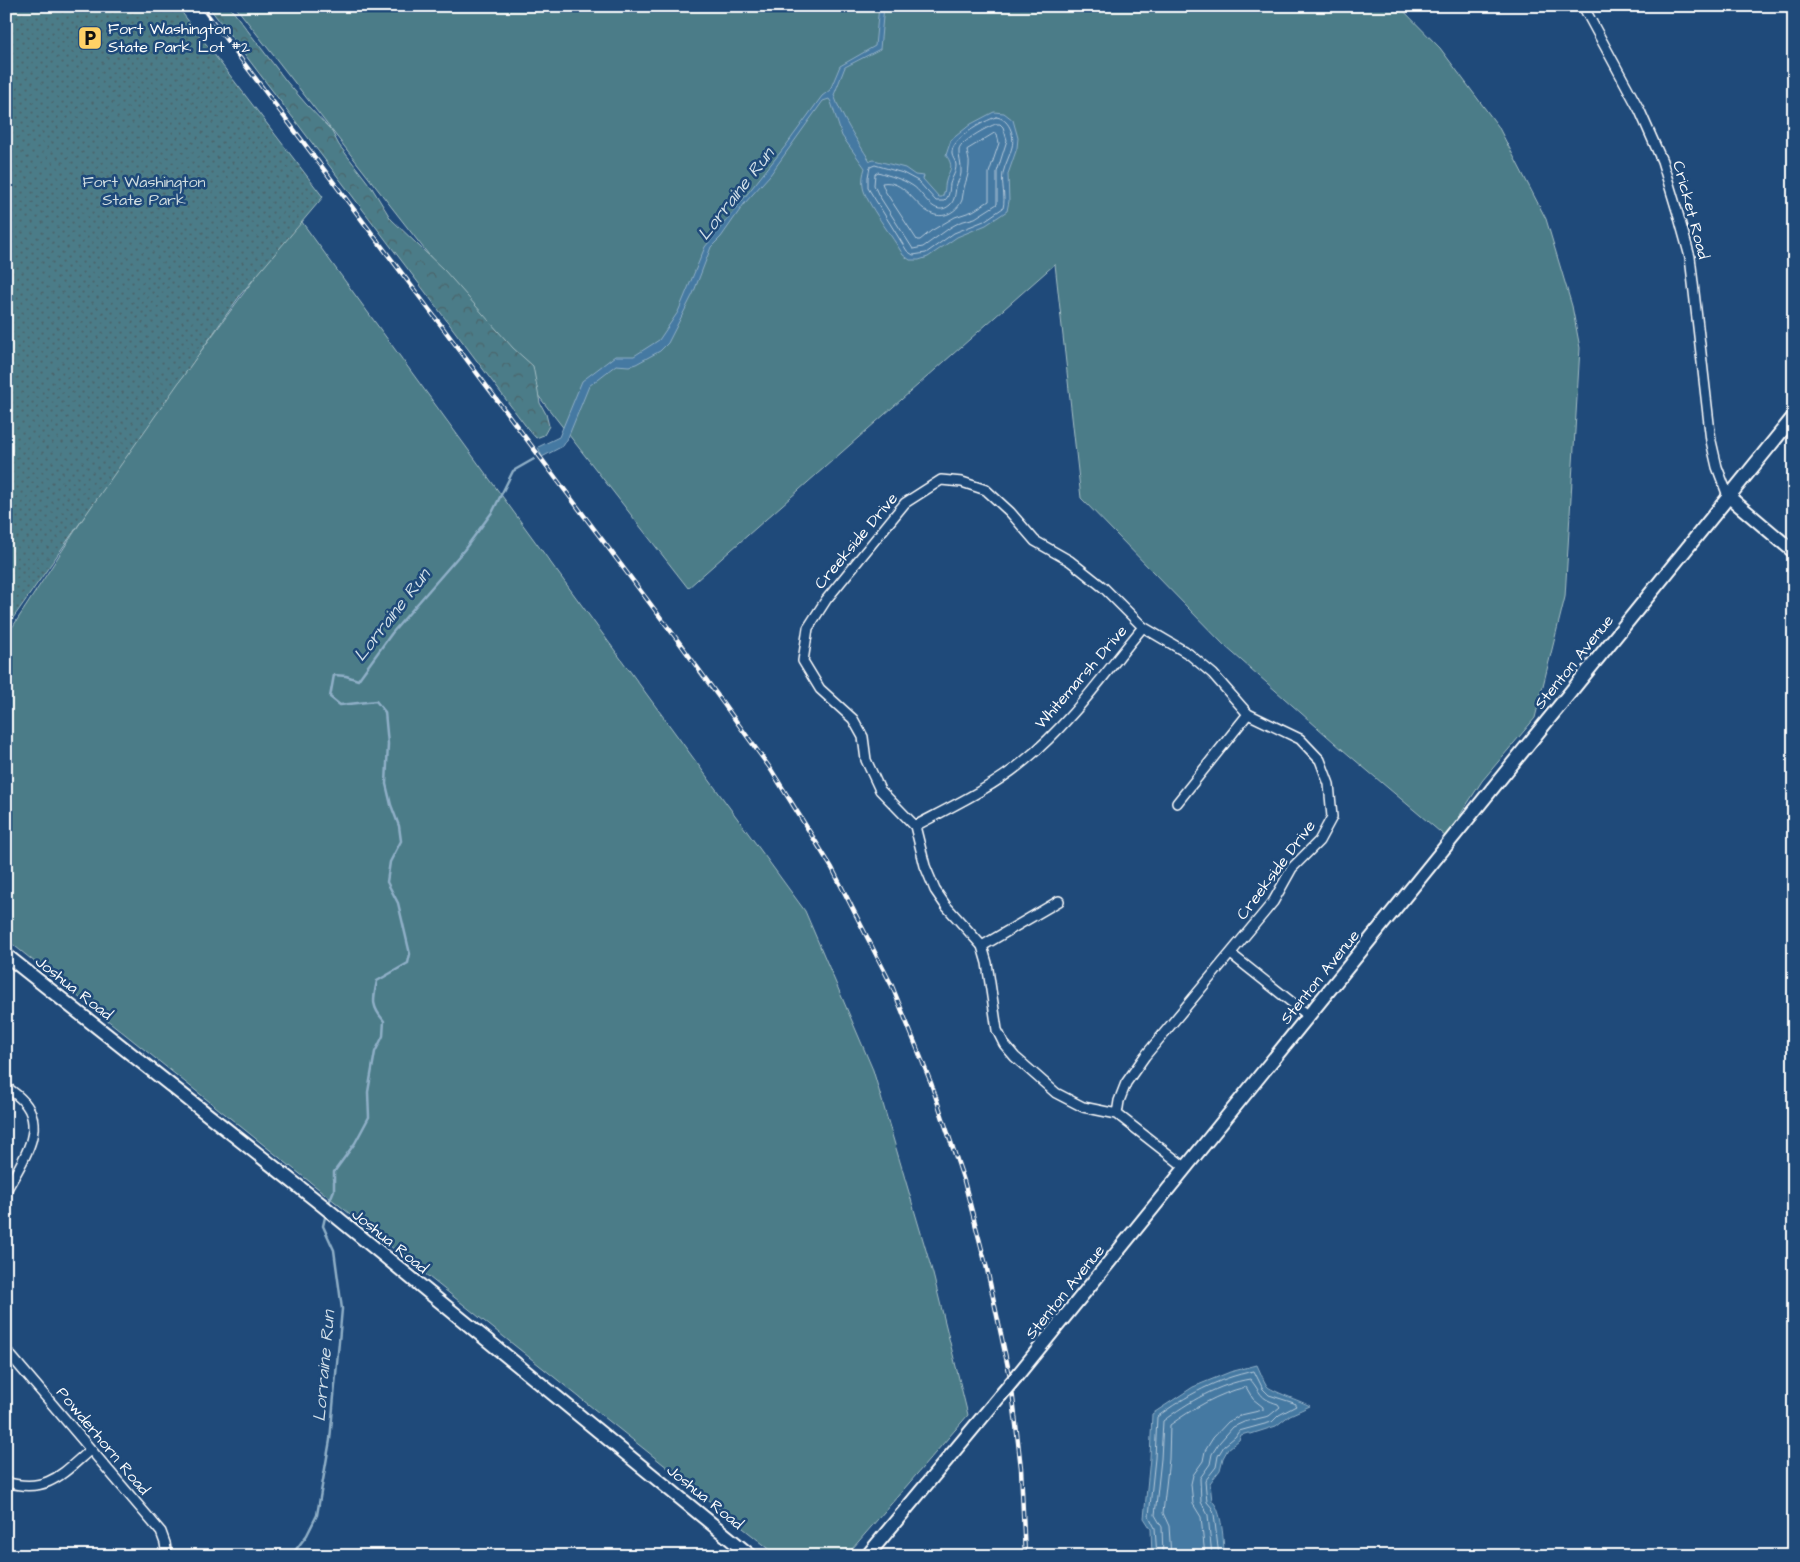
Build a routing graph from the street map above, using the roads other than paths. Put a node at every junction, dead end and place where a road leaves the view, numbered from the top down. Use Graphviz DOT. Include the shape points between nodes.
graph roads {
  1 [pos="1583,6"];
  2 [pos="1794,416"];
  3 [pos="1728,496"];
  4 [pos="1794,552"];
  5 [pos="1143,627"];
  6 [pos="1248,714"];
  7 [pos="1177,804"];
  8 [pos="915,826"];
  9 [pos="1059,901"];
  10 [pos="982,946"];
  11 [pos="1231,954"];
  12 [pos="6,955"];
  13 [pos="1309,1016"];
  14 [pos="6,1087"];
  15 [pos="1117,1114"];
  16 [pos="1186,1168"];
  17 [pos="6,1191"];
  18 [pos="6,1350"];
  19 [pos="90,1450"];
  20 [pos="6,1482"];
  21 [pos="167,1556"];
  22 [pos="751,1556"];
  23 [pos="867,1556"];
  1 -- 3 [label="street, Cricket Road" via="1640,111 1662,161 1678,214 1690,257 1711,441 1716,467"];
  2 -- 3 [label="main road, Stenton Avenue"];
  3 -- 4 [label="main road"];
  3 -- 13 [label="main road, Stenton Avenue"];
  5 -- 6 [label="street, Creekside Drive" via="1190,654 1213,674"];
  5 -- 8 [label="street, Whitemarsh Drive" via="1060,727 1023,762 970,797"];
  5 -- 8 [label="street, Creekside Drive" via="1104,588 1070,561 1035,541 986,490 962,482 941,480 905,503 826,600 808,628 803,661 820,689 853,718 863,737 866,760 880,790"];
  6 -- 7 [label="street"];
  6 -- 11 [label="street, Creekside Drive" via="1300,739 1320,760 1329,784 1332,817 1319,841 1292,868 1273,902"];
  8 -- 10 [label="street" via="925,866 936,890"];
  9 -- 10 [label="street"];
  10 -- 15 [label="street" via="997,1030 1004,1044 1056,1093 1083,1107"];
  11 -- 13 [label="street"];
  11 -- 15 [label="street, Creekside Drive" via="1145,1056 1126,1083"];
  12 -- 22 [label="main road, Joshua Road" via="322,1205"];
  13 -- 16 [label="main road, Stenton Avenue"];
  14 -- 17 [label="street" via="24,1102 33,1119 30,1144"];
  15 -- 16 [label="street"];
  16 -- 23 [label="main road, Stenton Avenue, bridge"];
  18 -- 19 [label="street, Powderhorn Road"];
  19 -- 20 [label="street" via="46,1483 27,1487"];
  19 -- 21 [label="street, Powderhorn Road" via="161,1532"];
}
